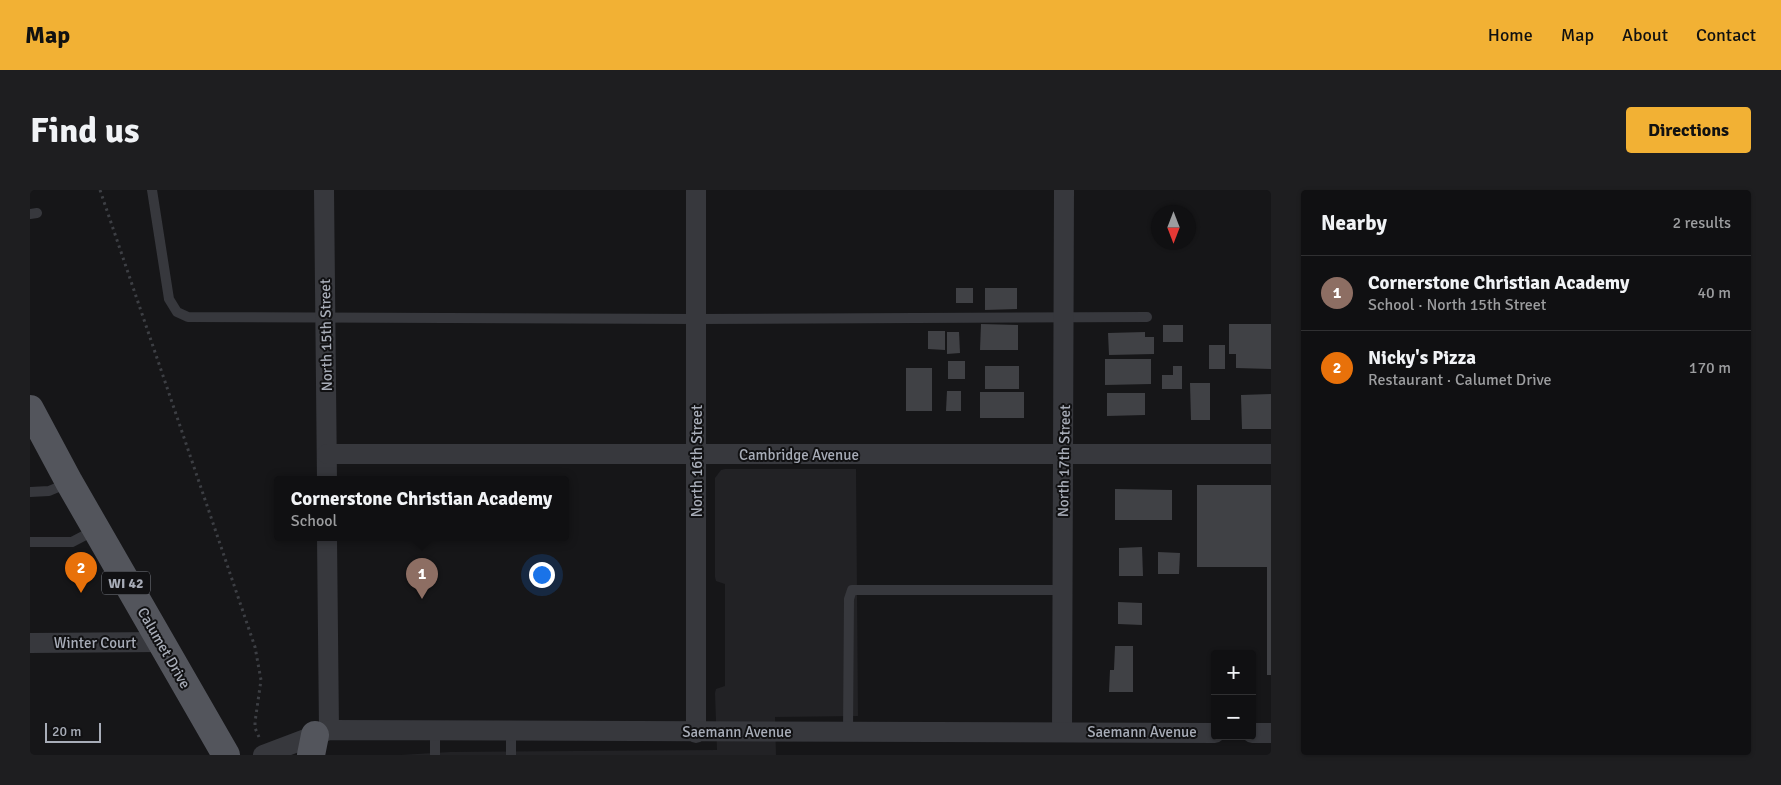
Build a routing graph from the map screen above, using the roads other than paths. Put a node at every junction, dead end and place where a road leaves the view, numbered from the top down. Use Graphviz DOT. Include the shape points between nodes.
graph roads {
  1 [pos="152,190"];
  2 [pos="324,190"];
  3 [pos="696,190"];
  4 [pos="1064,190"];
  5 [pos="326,316"];
  6 [pos="1064,317"];
  7 [pos="1148,317"];
  8 [pos="697,319"];
  9 [pos="30,408"];
  10 [pos="327,454"];
  11 [pos="1064,454"];
  12 [pos="1271,454"];
  13 [pos="697,455"];
  14 [pos="327,476"];
  15 [pos="69,482"];
  16 [pos="30,492"];
  17 [pos="95,529"];
  18 [pos="327,541"];
  19 [pos="30,542"];
  20 [pos="1062,590"];
  21 [pos="160,642"];
  22 [pos="30,644"];
  23 [pos="435,731"];
  24 [pos="511,732"];
  25 [pos="848,732"];
  26 [pos="1062,732"];
  27 [pos="696,733"];
  28 [pos="1211,733"];
  29 [pos="1256,733"];
  30 [pos="1271,733"];
  31 [pos="318,740"];
  32 [pos="265,754"];
  33 [pos="226,755"];
  34 [pos="435,755"];
  35 [pos="511,755"];
  1 -- 5 [label="lane" via="166,284 172,307 179,314 188,317"];
  2 -- 5 [label="street, North 15th Street"];
  3 -- 8 [label="street, North 16th Street"];
  4 -- 6 [label="street, North 17th Street"];
  5 -- 8 [label="lane"];
  5 -- 10 [label="street, North 15th Street"];
  6 -- 7 [label="lane"];
  6 -- 8 [label="lane"];
  6 -- 11 [label="street, North 17th Street"];
  8 -- 13 [label="street, North 16th Street"];
  9 -- 15 [label="main road, Calumet Drive / WI 42"];
  10 -- 13 [label="street, Cambridge Avenue"];
  10 -- 14 [label="street, North 15th Street"];
  11 -- 12 [label="street, Cambridge Avenue"];
  11 -- 13 [label="street, Cambridge Avenue"];
  11 -- 20 [label="street, North 17th Street"];
  13 -- 27 [label="street, North 16th Street"];
  15 -- 16 [label="lane" via="50,491"];
  15 -- 17 [label="main road, Calumet Drive / WI 42"];
  17 -- 19 [label="lane" via="70,542"];
  17 -- 21 [label="main road, Calumet Drive / WI 42"];
  18 -- 31 [label="street"];
  20 -- 25 [label="lane" via="852,590 849,599"];
  20 -- 26 [label="street, North 17th Street"];
  21 -- 22 [label="street, Winter Court"];
  21 -- 33 [label="main road, Calumet Drive / WI 42"];
  23 -- 24 [label="street, Saemann Avenue"];
  23 -- 31 [label="street, Saemann Avenue"];
  23 -- 34 [label="lane"];
  24 -- 27 [label="street, Saemann Avenue"];
  24 -- 35 [label="lane"];
  25 -- 26 [label="street, Saemann Avenue"];
  25 -- 27 [label="street, Saemann Avenue"];
  26 -- 28 [label="street, Saemann Avenue"];
  29 -- 30 [label="street"];
  31 -- 32 [label="street, Saemann Avenue"];
}
